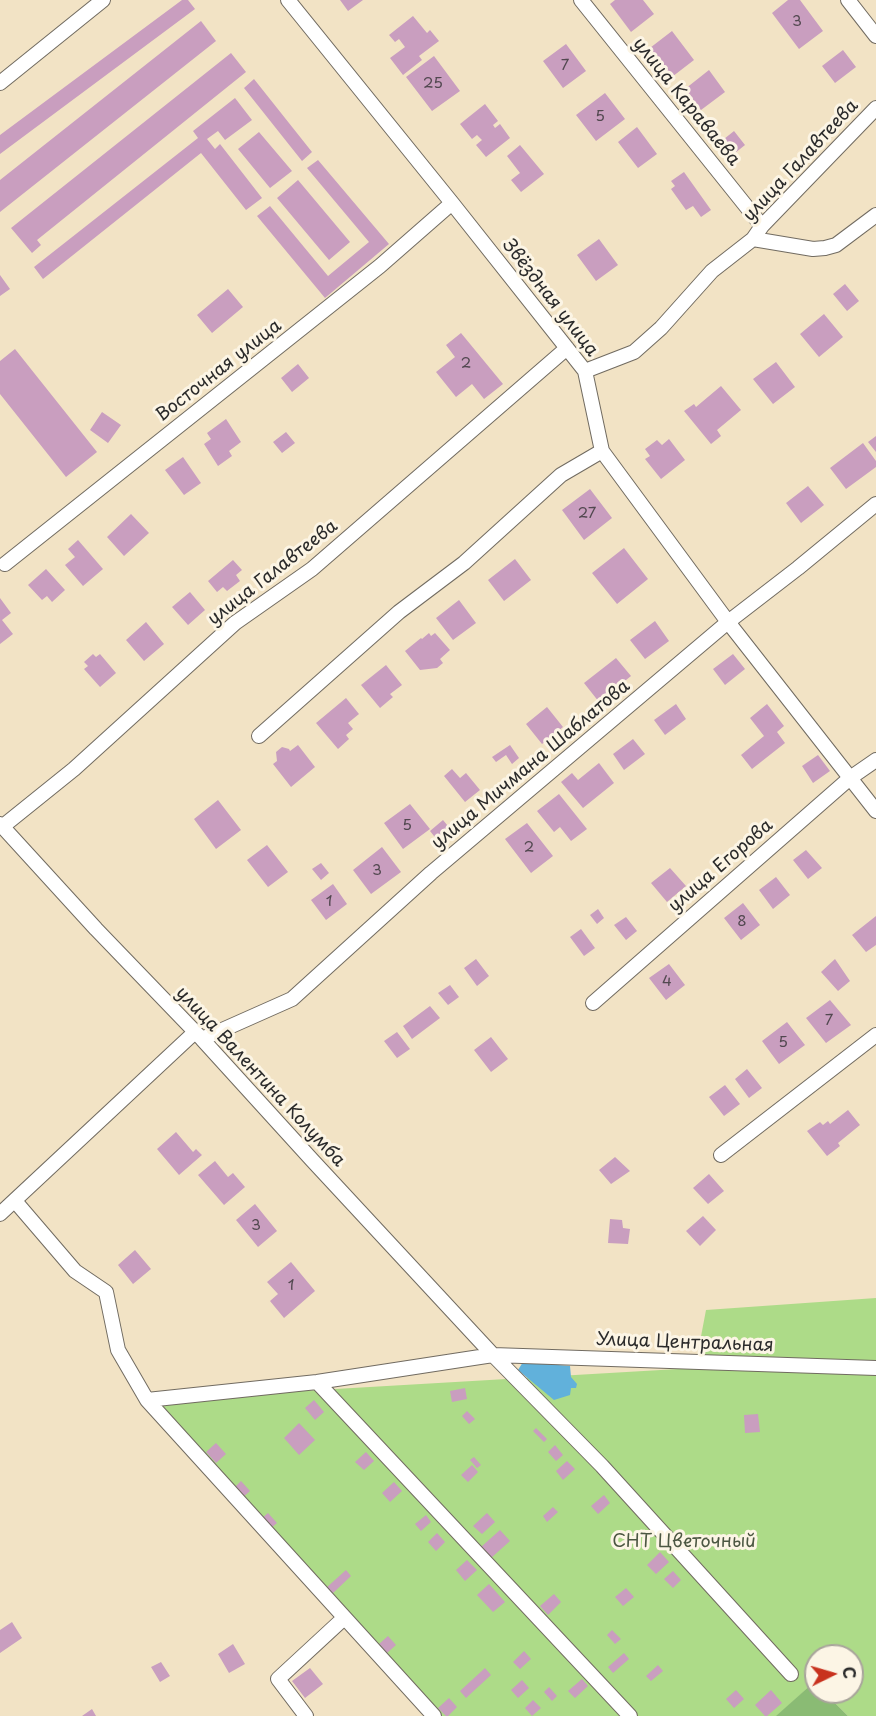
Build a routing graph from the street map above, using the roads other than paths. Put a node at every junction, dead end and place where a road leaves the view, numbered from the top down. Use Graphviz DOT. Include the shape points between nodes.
graph roads {
  1 [pos="103,0"];
  2 [pos="288,0"];
  3 [pos="581,0"];
  4 [pos="848,0"];
  5 [pos="876,36"];
  6 [pos="0,83"];
  7 [pos="876,108"];
  8 [pos="452,203"];
  9 [pos="876,215"];
  10 [pos="762,226"];
  11 [pos="753,240"];
  12 [pos="567,348"];
  13 [pos="585,371"];
  14 [pos="602,451"];
  15 [pos="876,504"];
  16 [pos="5,564"];
  17 [pos="728,622"];
  18 [pos="259,736"];
  19 [pos="876,760"];
  20 [pos="850,778"];
  21 [pos="876,811"];
  22 [pos="1,826"];
  23 [pos="592,1003"];
  24 [pos="199,1035"];
  25 [pos="876,1035"];
  26 [pos="721,1155"];
  27 [pos="15,1201"];
  28 [pos="0,1214"];
  29 [pos="493,1355"];
  30 [pos="876,1368"];
  31 [pos="317,1382"];
  32 [pos="147,1401"];
  33 [pos="344,1618"];
  34 [pos="791,1674"];
  35 [pos="306,1716"];
  36 [pos="434,1716"];
  37 [pos="630,1716"];
  1 -- 6 [label="street"];
  2 -- 8 [label="street, Звёздная улица"];
  3 -- 10 [label="street, улица Караваева"];
  4 -- 5 [label="street"];
  7 -- 10 [label="street, улица Галавтеева"];
  8 -- 12 [label="street, Звёздная улица"];
  8 -- 16 [label="street, Восточная улица" via="371,274"];
  9 -- 11 [label="street, улица Галавтеева" via="836,245 825,248"];
  10 -- 11 [label="street, улица Галавтеева"];
  11 -- 13 [label="street, улица Галавтеева" via="712,271 634,352"];
  12 -- 13 [label="street, Звёздная улица"];
  12 -- 22 [label="street, улица Галавтеева" via="312,569 235,623 74,769"];
  13 -- 14 [label="street, Звёздная улица"];
  14 -- 17 [label="street, Звёздная улица"];
  14 -- 18 [label="street" via="561,475 464,563 399,612"];
  15 -- 17 [label="street, улица Мичмана Шаблатова"];
  17 -- 20 [label="street, Звёздная улица"];
  17 -- 24 [label="street, улица Мичмана Шаблатова" via="431,873 292,999"];
  19 -- 20 [label="street, улица Егорова"];
  20 -- 21 [label="street, Звёздная улица"];
  20 -- 23 [label="street, улица Егорова"];
  22 -- 24 [label="street, улица Валентина Колумба"];
  24 -- 27 [label="street, улица Мичмана Шаблатова"];
  24 -- 29 [label="street, улица Валентина Колумба"];
  25 -- 26 [label="street"];
  27 -- 28 [label="street, улица Мичмана Шаблатова"];
  27 -- 32 [label="street" via="75,1271 106,1292 118,1350"];
  29 -- 30 [label="street, Улица Центральная"];
  29 -- 31 [label="street, Улица Центральная"];
  29 -- 34 [label="street, улица Валентина Колумба" via="602,1466"];
  31 -- 32 [label="street, Улица Центральная"];
  31 -- 37 [label="street"];
  32 -- 33 [label="street"];
  33 -- 35 [label="street" via="278,1679"];
  33 -- 36 [label="street"];
}
